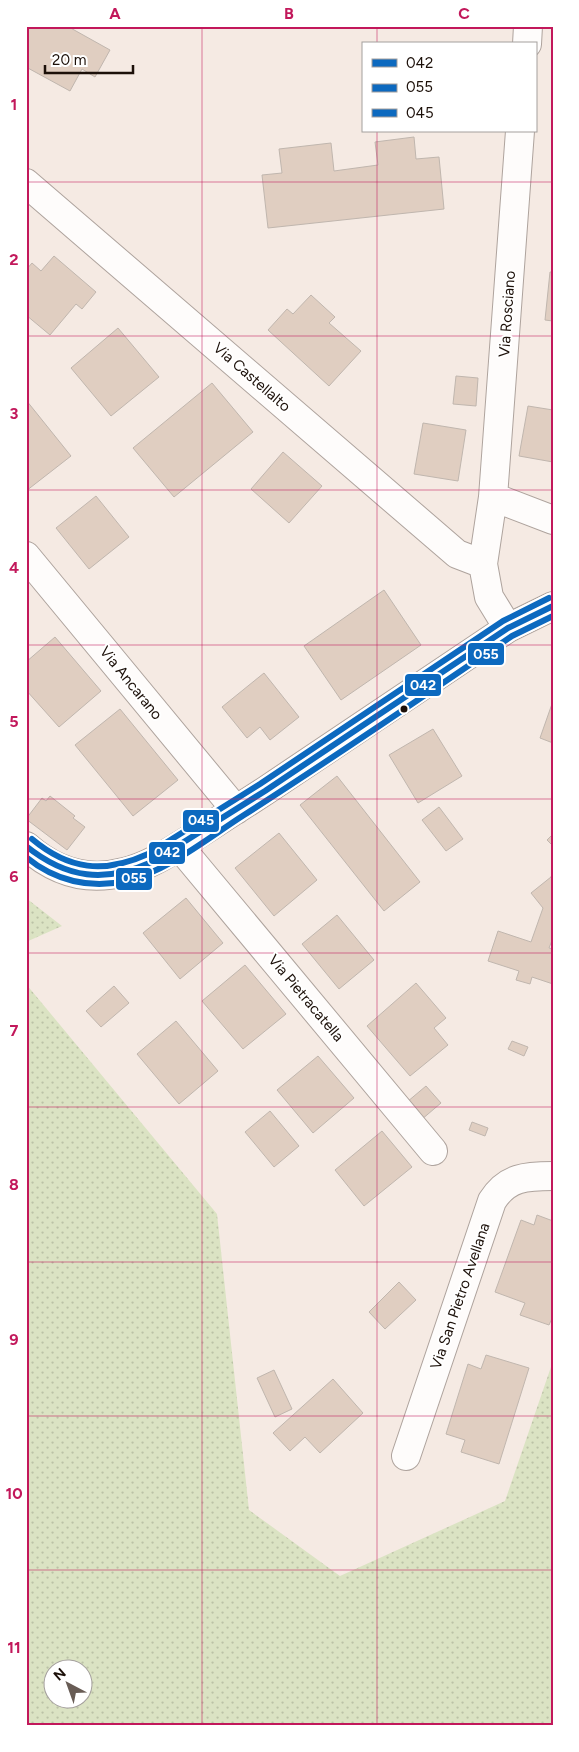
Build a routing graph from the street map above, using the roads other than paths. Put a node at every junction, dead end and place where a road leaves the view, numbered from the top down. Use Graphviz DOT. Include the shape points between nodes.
graph roads {
  1 [pos="528,26"];
  2 [pos="527,42"];
  3 [pos="520,132"];
  4 [pos="26,183"];
  5 [pos="493,497"];
  6 [pos="553,520"];
  7 [pos="26,556"];
  8 [pos="483,564"];
  9 [pos="553,606"];
  10 [pos="508,628"];
  11 [pos="236,810"];
  12 [pos="26,846"];
  13 [pos="179,846"];
  14 [pos="433,1151"];
  15 [pos="553,1176"];
  16 [pos="406,1456"];
  1 -- 2 [label="street"];
  3 -- 5 [label="street, Via Rosciano"];
  4 -- 8 [label="street, Via Castellalto" via="458,554"];
  5 -- 6 [label="street"];
  5 -- 8 [label="street, Via Rosciano"];
  7 -- 11 [label="street, Via Ancarano"];
  8 -- 10 [label="street, Via Rosciano" via="489,597"];
  9 -- 10 [label="street"];
  10 -- 11 [label="street"];
  11 -- 13 [label="street"];
  12 -- 13 [label="street" via="61,870 98,876 135,869"];
  13 -- 14 [label="street, Via Pietracatella"];
  15 -- 16 [label="street, Via San Pietro Avellana" via="519,1178 505,1186 492,1202"];
}
